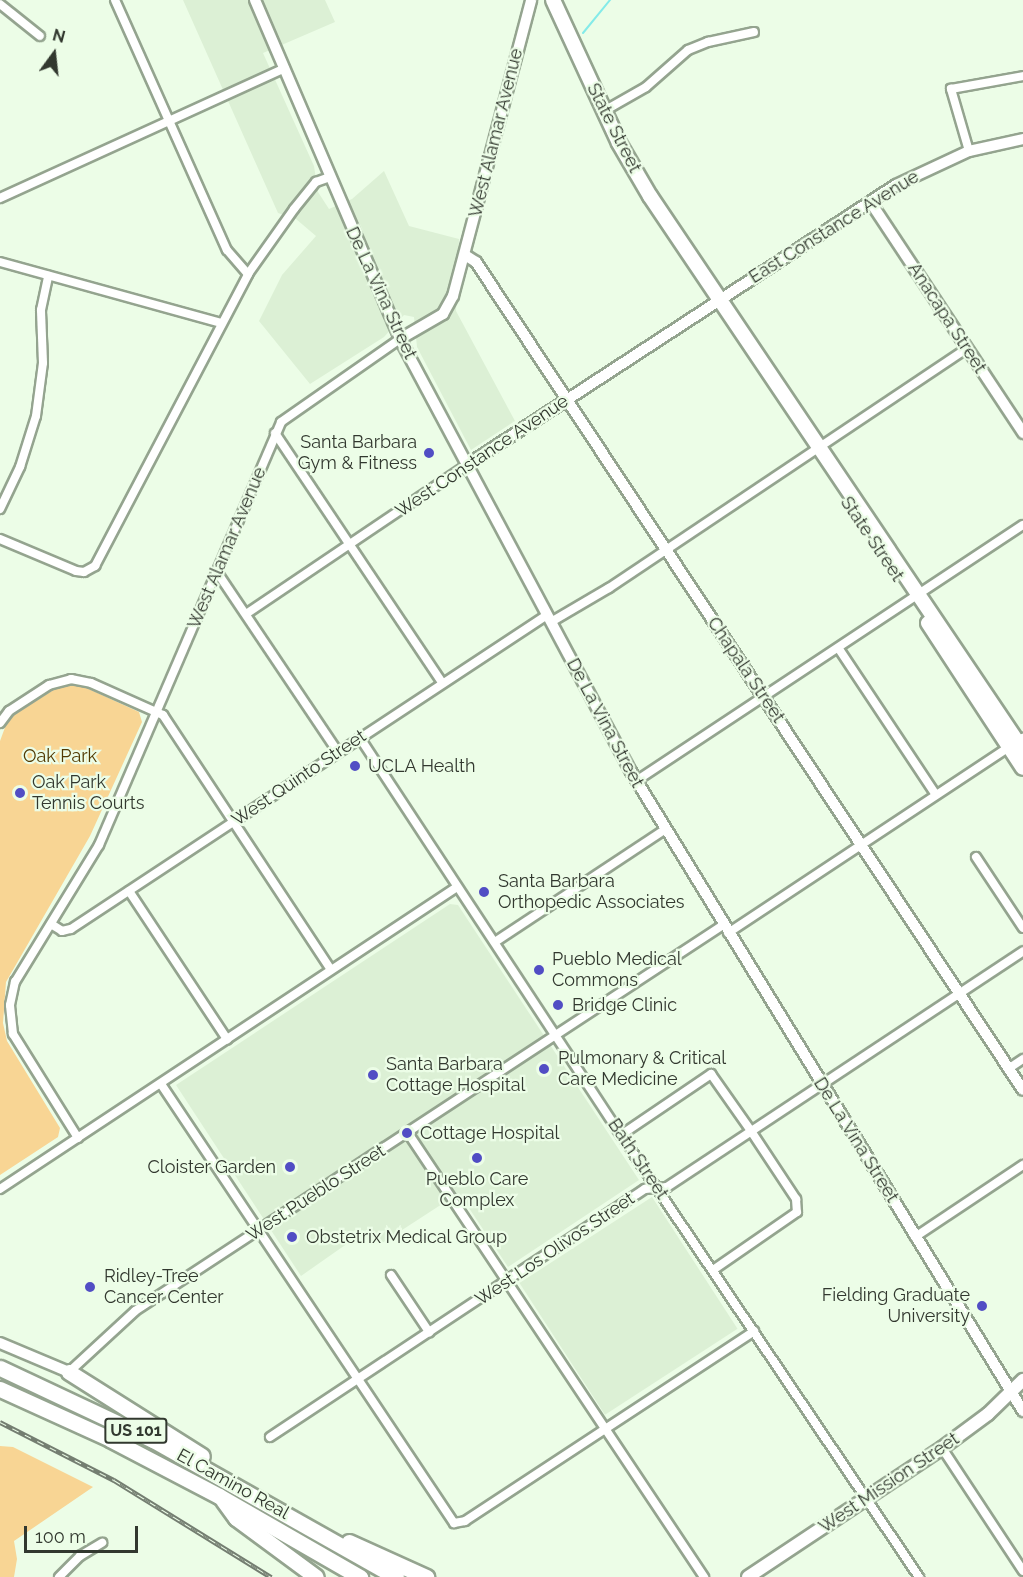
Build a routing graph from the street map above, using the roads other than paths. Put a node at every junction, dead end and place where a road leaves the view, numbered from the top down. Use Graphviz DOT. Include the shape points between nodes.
graph roads {
  1 [pos="115,0"];
  2 [pos="255,0"];
  3 [pos="531,0"];
  4 [pos="554,0"];
  5 [pos="0,4"];
  6 [pos="754,33"];
  7 [pos="40,36"];
  8 [pos="285,68"];
  9 [pos="1023,76"];
  10 [pos="604,111"];
  11 [pos="168,120"];
  12 [pos="1023,139"];
  13 [pos="969,151"];
  14 [pos="330,177"];
  15 [pos="0,198"];
  16 [pos="871,203"];
  17 [pos="465,255"];
  18 [pos="0,262"];
  19 [pos="248,274"];
  20 [pos="48,276"];
  21 [pos="721,305"];
  22 [pos="221,323"];
  23 [pos="400,339"];
  24 [pos="967,348"];
  25 [pos="567,400"];
  26 [pos="275,433"];
  27 [pos="1023,433"];
  28 [pos="816,448"];
  29 [pos="467,465"];
  30 [pos="0,509"];
  31 [pos="1023,525"];
  32 [pos="1,542"];
  33 [pos="350,543"];
  34 [pos="665,547"];
  35 [pos="217,572"];
  36 [pos="915,595"];
  37 [pos="246,614"];
  38 [pos="549,619"];
  39 [pos="839,650"];
  40 [pos="442,682"];
  41 [pos="765,698"];
  42 [pos="159,713"];
  43 [pos="0,723"];
  44 [pos="360,738"];
  45 [pos="1018,744"];
  46 [pos="338,752"];
  47 [pos="1023,768"];
  48 [pos="636,781"];
  49 [pos="936,795"];
  50 [pos="233,822"];
  51 [pos="664,830"];
  52 [pos="862,845"];
  53 [pos="976,857"];
  54 [pos="457,887"];
  55 [pos="129,891"];
  56 [pos="51,924"];
  57 [pos="1023,928"];
  58 [pos="725,929"];
  59 [pos="495,942"];
  60 [pos="1023,951"];
  61 [pos="331,970"];
  62 [pos="959,993"];
  63 [pos="556,1036"];
  64 [pos="227,1038"];
  65 [pos="1023,1059"];
  66 [pos="1008,1069"];
  67 [pos="160,1084"];
  68 [pos="821,1084"];
  69 [pos="1023,1090"];
  70 [pos="751,1131"];
  71 [pos="408,1133"];
  72 [pos="621,1135"];
  73 [pos="78,1138"];
  74 [pos="1023,1165"];
  75 [pos="657,1187"];
  76 [pos="2,1188"];
  77 [pos="259,1231"];
  78 [pos="915,1237"];
  79 [pos="713,1270"];
  80 [pos="391,1275"];
  81 [pos="506,1282"];
  82 [pos="754,1331"];
  83 [pos="429,1332"];
  84 [pos="0,1343"];
  85 [pos="0,1368"];
  86 [pos="69,1372"];
  87 [pos="356,1379"];
  88 [pos="1023,1380"];
  89 [pos="0,1389"];
  90 [pos="1010,1392"];
  91 [pos="1023,1411"];
  92 [pos="603,1430"];
  93 [pos="270,1437"];
  94 [pos="942,1448"];
  95 [pos="219,1496"];
  96 [pos="867,1497"];
  97 [pos="268,1504"];
  98 [pos="318,1532"];
  99 [pos="102,1543"];
  100 [pos="1023,1571"];
  101 [pos="59,1577"];
  102 [pos="316,1577"];
  103 [pos="360,1577"];
  104 [pos="396,1577"];
  105 [pos="426,1577"];
  106 [pos="704,1577"];
  107 [pos="748,1577"];
  108 [pos="919,1577"];
  1 -- 11 [label="street"];
  2 -- 8 [label="street, De La Vina Street"];
  3 -- 17 [label="street, West Alamar Avenue"];
  4 -- 10 [label="main road, State Street"];
  5 -- 7 [label="street"];
  6 -- 10 [label="street" via="696,46 632,97"];
  8 -- 11 [label="street"];
  8 -- 14 [label="street, De La Vina Street"];
  9 -- 13 [label="street" via="951,89"];
  10 -- 21 [label="main road, State Street" via="645,188"];
  11 -- 15 [label="street"];
  11 -- 19 [label="street" via="227,250"];
  12 -- 13 [label="street, East Constance Avenue"];
  13 -- 16 [label="street, East Constance Avenue" via="916,174"];
  14 -- 19 [label="street" via="316,182"];
  14 -- 23 [label="street, De La Vina Street"];
  16 -- 21 [label="street, East Constance Avenue"];
  16 -- 24 [label="street, Anacapa Street"];
  17 -- 23 [label="street, West Alamar Avenue" via="449,306"];
  17 -- 25 [label="street, Chapala Street" via="476,262"];
  18 -- 20 [label="street"];
  19 -- 22 [label="street"];
  20 -- 22 [label="street"];
  20 -- 30 [label="street" via="41,310 43,363 36,416 20,467"];
  21 -- 25 [label="street, West Constance Avenue"];
  21 -- 28 [label="main road, State Street" via="734,316"];
  22 -- 32 [label="street" via="92,569 80,572"];
  23 -- 26 [label="street, West Alamar Avenue" via="288,414"];
  23 -- 29 [label="street, De La Vina Street"];
  24 -- 27 [label="street, Anacapa Street"];
  24 -- 28 [label="street, West Quinto Street"];
  25 -- 29 [label="street, West Constance Avenue"];
  25 -- 34 [label="street, Chapala Street"];
  26 -- 33 [label="street"];
  26 -- 35 [label="street, West Alamar Avenue"];
  28 -- 34 [label="street, West Quinto Street"];
  28 -- 36 [label="main road, State Street"];
  29 -- 33 [label="street, West Constance Avenue"];
  29 -- 38 [label="street, De La Vina Street"];
  31 -- 36 [label="street"];
  33 -- 37 [label="street, West Constance Avenue"];
  33 -- 40 [label="street"];
  34 -- 38 [label="street, West Quinto Street" via="609,588"];
  34 -- 41 [label="street, Chapala Street"];
  35 -- 37 [label="street"];
  35 -- 42 [label="street, West Alamar Avenue"];
  36 -- 39 [label="street"];
  36 -- 45 [label="main road, State Street"];
  37 -- 46 [label="street"];
  38 -- 40 [label="street, West Quinto Street"];
  38 -- 48 [label="street, De La Vina Street"];
  39 -- 41 [label="street"];
  39 -- 49 [label="street"];
  40 -- 44 [label="street, West Quinto Street"];
  41 -- 48 [label="street"];
  41 -- 52 [label="street, Chapala Street"];
  42 -- 43 [label="street" via="91,682 71,679 45,687 9,711"];
  42 -- 50 [label="street"];
  42 -- 56 [label="street, West Alamar Avenue" via="99,845"];
  44 -- 46 [label="street, West Quinto Street"];
  44 -- 54 [label="street, Bath Street"];
  45 -- 47 [label="main road, State Street"];
  45 -- 49 [label="street, West Pueblo Street"];
  46 -- 50 [label="street, West Quinto Street"];
  48 -- 51 [label="street, De La Vina Street"];
  49 -- 52 [label="street, West Pueblo Street"];
  50 -- 55 [label="street, West Quinto Street"];
  50 -- 61 [label="street"];
  51 -- 58 [label="street, De La Vina Street"];
  51 -- 59 [label="street"];
  52 -- 58 [label="street, West Pueblo Street"];
  52 -- 62 [label="street, Chapala Street"];
  53 -- 57 [label="street"];
  54 -- 59 [label="street, Bath Street"];
  54 -- 61 [label="street"];
  55 -- 56 [label="street, West Quinto Street" via="67,930"];
  55 -- 64 [label="street"];
  56 -- 73 [label="street, West Alamar Avenue" via="15,982 10,1023 18,1045"];
  58 -- 63 [label="street, West Pueblo Street"];
  58 -- 68 [label="street, De La Vina Street"];
  59 -- 63 [label="street, Bath Street"];
  60 -- 62 [label="street, West Los Olivos Street"];
  61 -- 64 [label="street"];
  62 -- 66 [label="street, Chapala Street"];
  62 -- 68 [label="street, West Los Olivos Street"];
  63 -- 71 [label="street, West Pueblo Street"];
  63 -- 72 [label="street, Bath Street"];
  64 -- 67 [label="street"];
  65 -- 66 [label="street"];
  66 -- 69 [label="street, Chapala Street"];
  67 -- 73 [label="street"];
  67 -- 77 [label="street"];
  68 -- 70 [label="street, West Los Olivos Street"];
  68 -- 78 [label="street, De La Vina Street"];
  70 -- 72 [label="street" via="711,1074"];
  70 -- 75 [label="street, West Los Olivos Street" via="667,1186"];
  70 -- 79 [label="street" via="796,1199 797,1212"];
  71 -- 77 [label="street, West Pueblo Street"];
  71 -- 81 [label="street"];
  72 -- 75 [label="street, Bath Street"];
  73 -- 76 [label="street"];
  74 -- 78 [label="street"];
  75 -- 79 [label="street, Bath Street"];
  75 -- 81 [label="street, West Los Olivos Street" via="645,1189"];
  77 -- 86 [label="street, West Pueblo Street" via="125,1320"];
  77 -- 87 [label="street"];
  78 -- 90 [label="street, De La Vina Street"];
  79 -- 82 [label="street, Bath Street"];
  80 -- 83 [label="street"];
  81 -- 83 [label="street, West Los Olivos Street"];
  81 -- 92 [label="street"];
  82 -- 92 [label="street"];
  82 -- 96 [label="street, Bath Street"];
  83 -- 87 [label="street, West Los Olivos Street"];
  84 -- 86 [label="street"];
  85 -- 97 [label="highway, El Camino Real / US 101" via="153,1440"];
  86 -- 97 [label="highway" via="207,1459"];
  87 -- 92 [label="street" via="457,1524"];
  87 -- 93 [label="street, West Los Olivos Street"];
  88 -- 90 [label="main road, West Mission Street"];
  89 -- 95 [label="highway, El Camino Real / US 101" via="110,1439"];
  90 -- 91 [label="street, De La Vina Street"];
  90 -- 94 [label="main road, West Mission Street"];
  92 -- 106 [label="street"];
  94 -- 96 [label="main road, West Mission Street"];
  94 -- 100 [label="street"];
  95 -- 102 [label="highway" via="236,1518"];
  95 -- 103 [label="highway, El Camino Real / US 101"];
  96 -- 107 [label="main road, West Mission Street"];
  96 -- 108 [label="street, Bath Street"];
  97 -- 98 [label="highway, El Camino Real / US 101"];
  98 -- 104 [label="highway, El Camino Real / US 101"];
  98 -- 105 [label="highway" via="370,1549"];
  99 -- 101 [label="street"];
}
